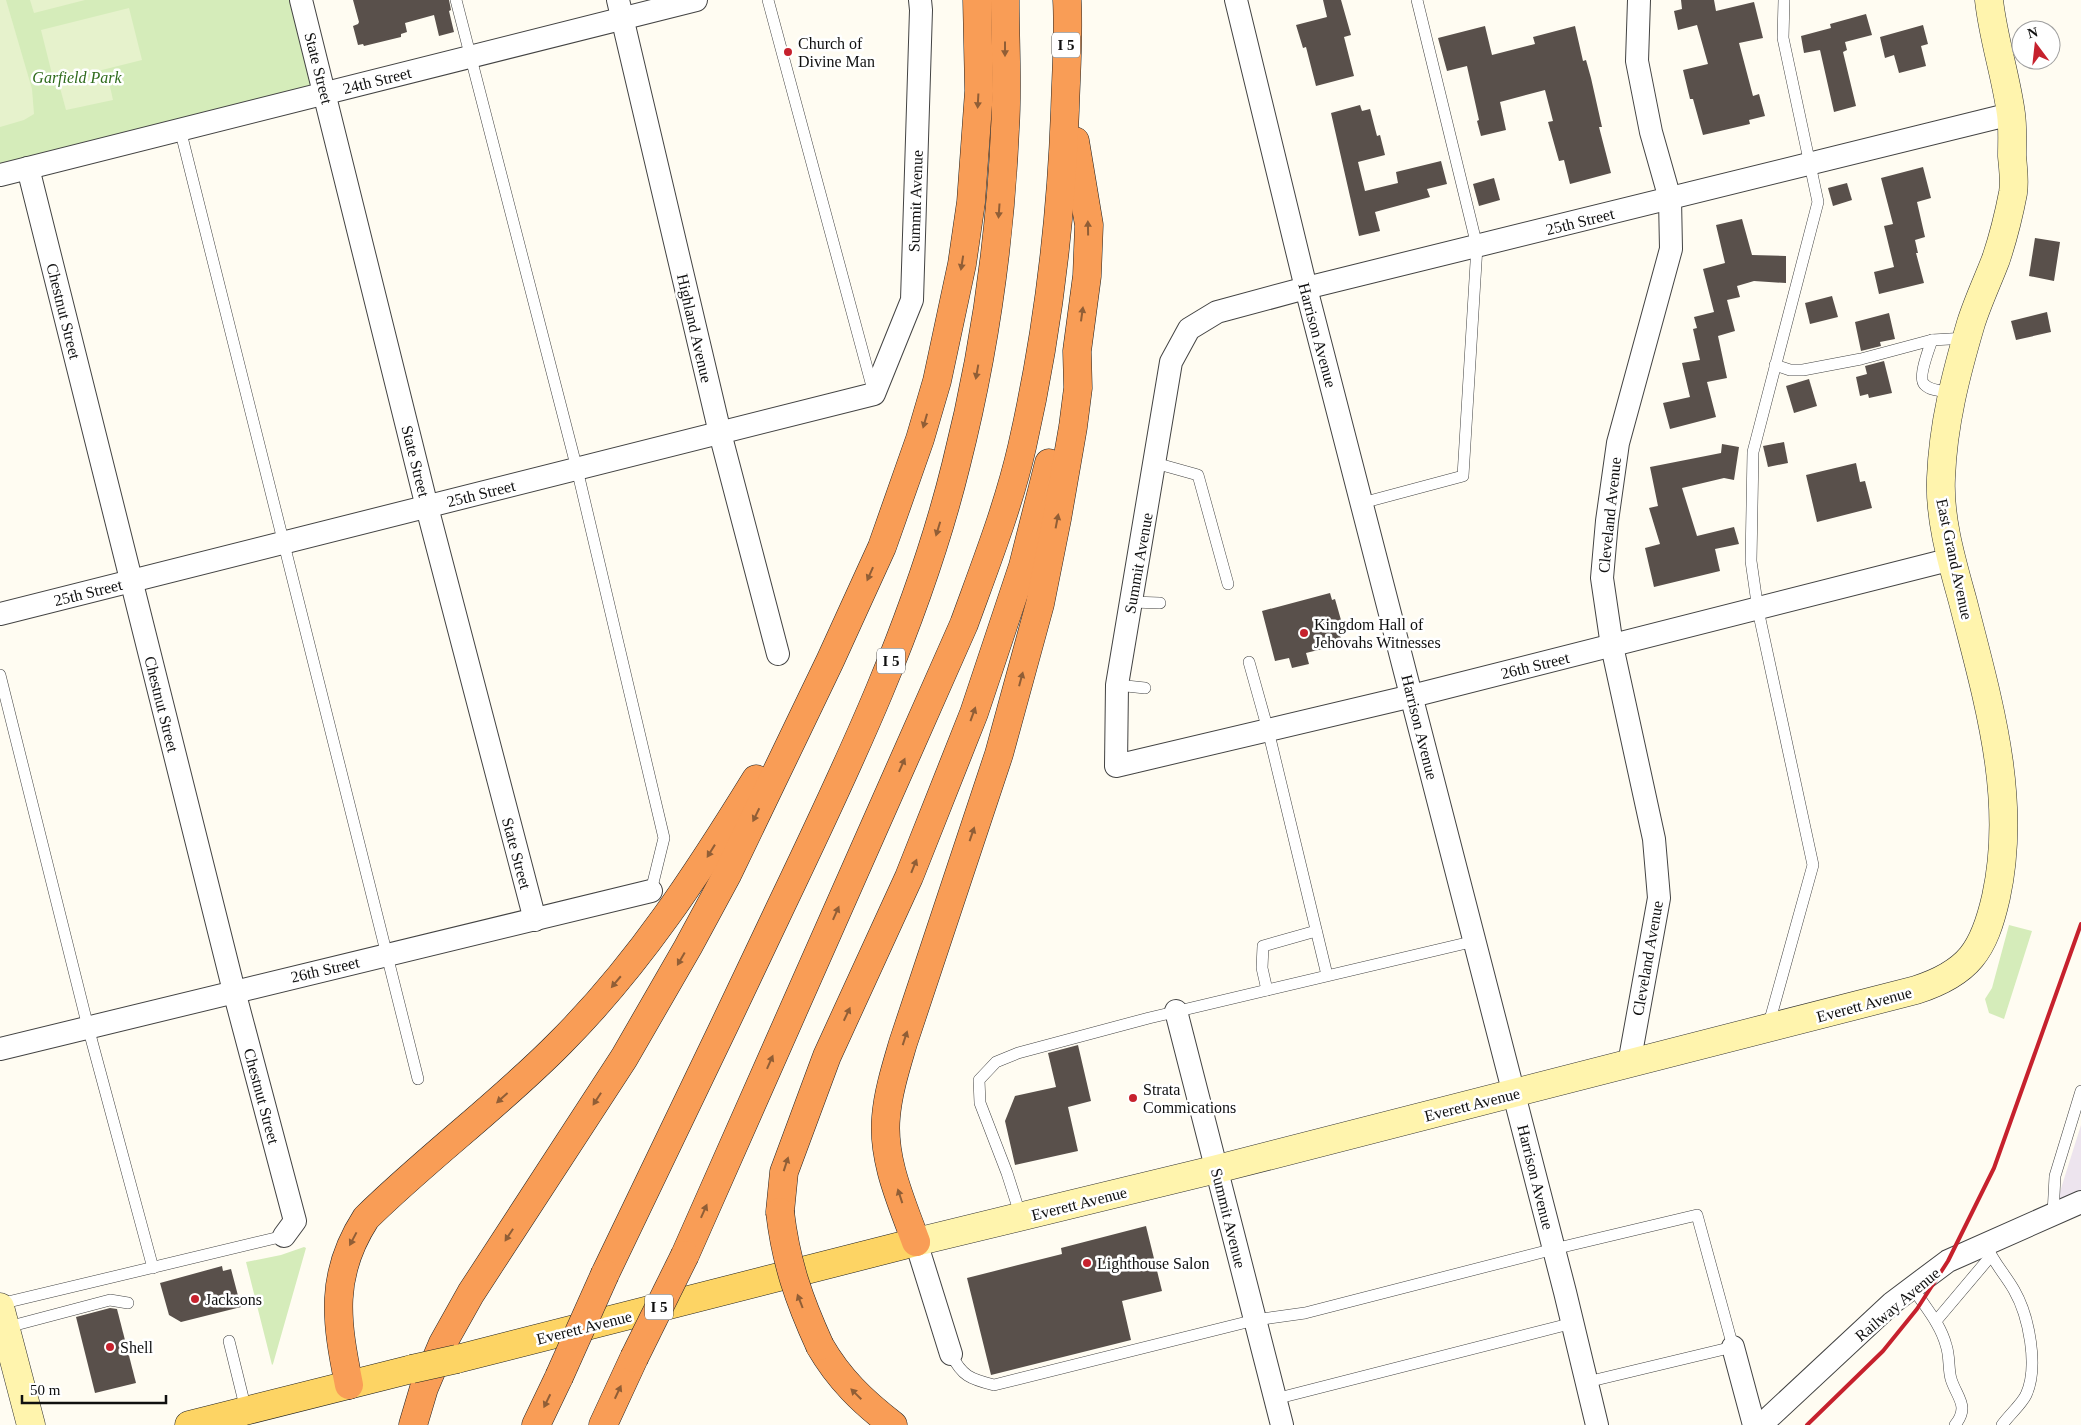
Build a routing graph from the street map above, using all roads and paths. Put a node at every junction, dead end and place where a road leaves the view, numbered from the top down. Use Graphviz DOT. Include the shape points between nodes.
graph roads {
  1 [pos="301,0"];
  2 [pos="456,0"];
  3 [pos="696,0"];
  4 [pos="768,0"];
  5 [pos="920,0"];
  6 [pos="977,0"];
  7 [pos="1005,0"];
  8 [pos="1067,0"];
  9 [pos="1236,0"];
  10 [pos="1417,0"];
  11 [pos="1639,0"];
  12 [pos="1784,0"];
  13 [pos="1989,0"];
  14 [pos="620,9"];
  15 [pos="470,57"];
  16 [pos="1065,90"];
  17 [pos="325,93"];
  18 [pos="2011,114"];
  19 [pos="180,129"];
  20 [pos="1809,164"];
  21 [pos="28,168"];
  22 [pos="0,175"];
  23 [pos="1670,199"];
  24 [pos="1476,246"];
  25 [pos="1306,288"];
  26 [pos="1967,338"];
  27 [pos="1932,340"];
  28 [pos="1078,350"];
  29 [pos="1171,362"];
  30 [pos="1775,365"];
  31 [pos="1952,393"];
  32 [pos="874,394"];
  33 [pos="720,433"];
  34 [pos="1156,464"];
  35 [pos="577,469"];
  36 [pos="1362,503"];
  37 [pos="427,507"];
  38 [pos="283,543"];
  39 [pos="1952,559"];
  40 [pos="131,581"];
  41 [pos="1228,584"];
  42 [pos="1132,602"];
  43 [pos="1160,603"];
  44 [pos="1758,610"];
  45 [pos="0,614"];
  46 [pos="1612,646"];
  47 [pos="778,654"];
  48 [pos="830,661"];
  49 [pos="1249,662"];
  50 [pos="0,675"];
  51 [pos="1117,685"];
  52 [pos="1145,688"];
  53 [pos="1412,696"];
  54 [pos="1268,730"];
  55 [pos="1116,766"];
  56 [pos="651,891"];
  57 [pos="535,920"];
  58 [pos="1316,930"];
  59 [pos="1475,941"];
  60 [pos="386,955"];
  61 [pos="1963,967"];
  62 [pos="1327,975"];
  63 [pos="1267,990"];
  64 [pos="234,991"];
  65 [pos="1176,1011"];
  66 [pos="88,1027"];
  67 [pos="1768,1029"];
  68 [pos="0,1049"];
  69 [pos="1628,1064"];
  70 [pos="418,1078"];
  71 [pos="2081,1091"];
  72 [pos="1514,1093"];
  73 [pos="1217,1169"];
  74 [pos="2081,1202"];
  75 [pos="2053,1214"];
  76 [pos="1021,1217"];
  77 [pos="284,1236"];
  78 [pos="916,1242"];
  79 [pos="1554,1249"];
  80 [pos="1988,1251"];
  81 [pos="152,1268"];
  82 [pos="1913,1288"];
  83 [pos="128,1303"];
  84 [pos="1,1317"];
  85 [pos="1255,1320"];
  86 [pos="1936,1321"];
  87 [pos="1573,1323"];
  88 [pos="229,1341"];
  89 [pos="1733,1347"];
  90 [pos="951,1354"];
  91 [pos="1587,1382"];
  92 [pos="349,1385"];
  93 [pos="1275,1400"];
  94 [pos="246,1410"];
  95 [pos="205,1423"];
  96 [pos="31,1425"];
  97 [pos="413,1425"];
  98 [pos="536,1425"];
  99 [pos="603,1425"];
  100 [pos="894,1425"];
  101 [pos="1282,1425"];
  102 [pos="1597,1425"];
  103 [pos="1754,1425"];
  104 [pos="1761,1425"];
  105 [pos="1955,1425"];
  106 [pos="2002,1425"];
  1 -- 17 [label="street, State Street"];
  2 -- 15 [label="lane"];
  3 -- 14 [label="street, 24th Street"];
  4 -- 32 [label="lane"];
  5 -- 32 [label="street, Summit Avenue" via="912,300"];
  6 -- 48 [label="highway, one-way" via="979,91 976,142 971,202 954,307 937,381 907,476 882,547"];
  7 -- 98 [label="highway, I 5, one-way, bridge" via="1006,126 988,310 971,402 938,529 903,632 830,804"];
  8 -- 16 [label="highway, I 5"];
  9 -- 25 [label="street, Harrison Avenue"];
  10 -- 24 [label="lane"];
  11 -- 23 [label="street, Cleveland Avenue" via="1637,61 1651,132"];
  12 -- 20 [label="lane" via="1783,38"];
  13 -- 18 [label="main road, East Grand Avenue"];
  14 -- 15 [label="street, 24th Street"];
  14 -- 33 [label="street, Highland Avenue"];
  15 -- 17 [label="street, 24th Street"];
  15 -- 35 [label="lane"];
  28 -- 16 [label="highway, one-way" via="1089,225"];
  99 -- 16 [label="highway, I 5, one-way, bridge" via="685,1255 964,624 1003,517 1024,439 1049,295 1062,184"];
  17 -- 19 [label="street, 24th Street"];
  17 -- 37 [label="street, State Street"];
  18 -- 20 [label="street, 25th Street"];
  18 -- 26 [label="main road, East Grand Avenue" via="2013,190 1997,256"];
  19 -- 21 [label="street, 24th Street"];
  19 -- 38 [label="lane"];
  20 -- 23 [label="street, 25th Street"];
  20 -- 30 [label="lane" via="1818,202"];
  21 -- 22 [label="street, 24th Street"];
  21 -- 40 [label="street, Chestnut Street"];
  23 -- 24 [label="street, 25th Street"];
  23 -- 46 [label="street, Cleveland Avenue" via="1671,249 1618,443 1607,521 1602,578"];
  24 -- 25 [label="street, 25th Street"];
  24 -- 36 [label="lane" via="1463,476"];
  25 -- 29 [label="street, 25th Street" via="1217,312 1189,329"];
  25 -- 36 [label="street, Harrison Avenue"];
  26 -- 27 [label="lane"];
  26 -- 31 [label="main road, East Grand Avenue"];
  27 -- 30 [label="lane" via="1803,370"];
  27 -- 31 [label="lane" via="1922,381 1932,388"];
  78 -- 28 [label="highway, one-way" via="890,1164 886,1117 903,1042 999,754 1040,604 1073,427"];
  100 -- 28 [label="highway, one-way, bridge" via="844,1382 820,1346 807,1317 789,1268 780,1212 784,1172 827,1056 909,877 982,688 1023,566"];
  29 -- 34 [label="street, Summit Avenue"];
  30 -- 44 [label="lane" via="1753,452 1751,561"];
  31 -- 39 [label="main road, East Grand Avenue" via="1940,481 1942,512"];
  32 -- 33 [label="street, 25th Street"];
  33 -- 35 [label="street, 25th Street"];
  33 -- 47 [label="street, Highland Avenue"];
  34 -- 41 [label="lane" via="1198,475"];
  34 -- 42 [label="street, Summit Avenue"];
  35 -- 37 [label="street, 25th Street"];
  35 -- 56 [label="lane" via="664,838"];
  36 -- 53 [label="street, Harrison Avenue"];
  37 -- 38 [label="street, 25th Street"];
  37 -- 57 [label="street, State Street"];
  38 -- 40 [label="street, 25th Street"];
  38 -- 60 [label="lane"];
  39 -- 44 [label="street, 26th Street"];
  39 -- 61 [label="main road, East Grand Avenue" via="1993,718 2003,810 2002,872 1992,918 1979,948"];
  40 -- 45 [label="street, 25th Street"];
  40 -- 64 [label="street, Chestnut Street"];
  42 -- 43 [label="lane"];
  42 -- 51 [label="street, Summit Avenue"];
  44 -- 46 [label="street, 26th Street"];
  44 -- 67 [label="lane" via="1813,865"];
  46 -- 53 [label="street, 26th Street"];
  46 -- 69 [label="street, Cleveland Avenue" via="1654,839 1659,898"];
  48 -- 92 [label="highway, one-way" via="699,870 636,958 533,1069 366,1218 348,1250 341,1272 338,1332"];
  48 -- 97 [label="highway, one-way" via="728,873 679,962 624,1058 471,1293 424,1388"];
  49 -- 54 [label="lane"];
  50 -- 66 [label="lane"];
  51 -- 52 [label="lane"];
  51 -- 55 [label="street, Summit Avenue"];
  53 -- 54 [label="street, 26th Street"];
  53 -- 59 [label="street, Harrison Avenue"];
  54 -- 55 [label="street, 26th Street"];
  54 -- 58 [label="lane"];
  56 -- 57 [label="street, 26th Street"];
  57 -- 60 [label="street, 26th Street"];
  58 -- 62 [label="lane"];
  58 -- 63 [label="lane" via="1263,946 1262,968"];
  59 -- 62 [label="lane"];
  59 -- 72 [label="street, Harrison Avenue"];
  60 -- 64 [label="street, 26th Street"];
  60 -- 70 [label="lane"];
  61 -- 67 [label="main road, Everett Avenue" via="1937,983 1916,990"];
  62 -- 63 [label="lane"];
  63 -- 65 [label="lane"];
  64 -- 66 [label="street, 26th Street"];
  64 -- 77 [label="street, Chestnut Street" via="295,1221"];
  65 -- 73 [label="street, Summit Avenue"];
  65 -- 76 [label="lane" via="1018,1053 996,1062 979,1080 980,1103 1008,1173"];
  66 -- 68 [label="street, 26th Street"];
  66 -- 81 [label="lane"];
  67 -- 69 [label="main road, Everett Avenue"];
  69 -- 72 [label="main road, Everett Avenue"];
  71 -- 75 [label="lane" via="2055,1176"];
  72 -- 73 [label="main road, Everett Avenue"];
  72 -- 79 [label="street, Harrison Avenue"];
  73 -- 76 [label="main road, Everett Avenue"];
  73 -- 85 [label="street, Summit Avenue"];
  74 -- 75 [label="street, Railway Avenue"];
  75 -- 80 [label="street, Railway Avenue"];
  76 -- 78 [label="main road, Everett Avenue"];
  77 -- 81 [label="lane"];
  78 -- 90 [label="street"];
  78 -- 92 [label="main road, Everett Avenue, bridge"];
  79 -- 85 [label="lane" via="1305,1313"];
  79 -- 87 [label="street, Harrison Avenue"];
  79 -- 89 [label="lane" via="1698,1215"];
  80 -- 82 [label="street, Railway Avenue" via="1948,1261"];
  80 -- 86 [label="lane"];
  80 -- 106 [label="lane" via="2018,1298 2028,1330 2033,1368 2026,1395"];
  81 -- 84 [label="lane"];
  82 -- 86 [label="lane"];
  82 -- 104 [label="street, Railway Avenue" via="1892,1303"];
  83 -- 84 [label="lane" via="110,1300"];
  84 -- 96 [label="main road"];
  85 -- 90 [label="lane" via="994,1385 975,1380 958,1369"];
  85 -- 93 [label="street, Summit Avenue"];
  86 -- 105 [label="lane" via="1947,1347 1951,1379 1962,1401 1962,1416"];
  87 -- 91 [label="street, Harrison Avenue"];
  87 -- 93 [label="lane"];
  88 -- 94 [label="lane"];
  89 -- 91 [label="lane"];
  89 -- 103 [label="street"];
  91 -- 102 [label="street, Harrison Avenue"];
  92 -- 94 [label="main road, Everett Avenue"];
  93 -- 101 [label="street, Summit Avenue"];
  94 -- 95 [label="main road, Everett Avenue"];
}
